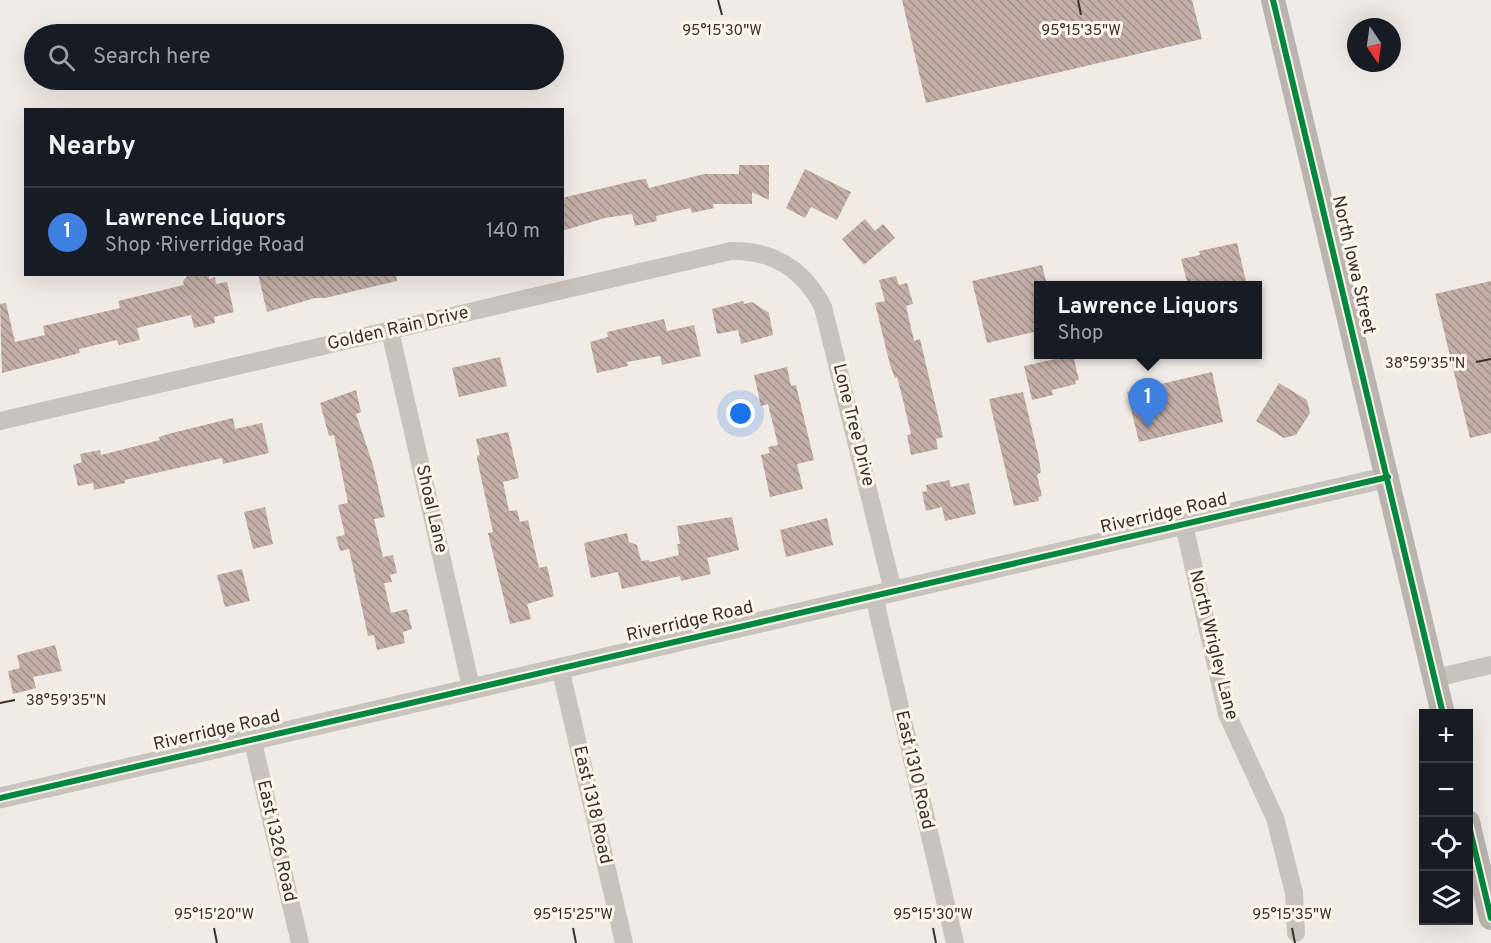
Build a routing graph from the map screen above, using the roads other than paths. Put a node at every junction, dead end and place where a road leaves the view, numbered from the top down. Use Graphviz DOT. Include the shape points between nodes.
graph roads {
  1 [pos="1273,0"];
  2 [pos="793,270"];
  3 [pos="390,331"];
  4 [pos="0,421"];
  5 [pos="1388,477"];
  6 [pos="1184,525"];
  7 [pos="883,594"];
  8 [pos="1491,665"];
  9 [pos="560,667"];
  10 [pos="1435,678"];
  11 [pos="471,687"];
  12 [pos="1442,709"];
  13 [pos="252,738"];
  14 [pos="0,798"];
  15 [pos="1473,843"];
  16 [pos="1491,918"];
  17 [pos="1296,933"];
  18 [pos="300,943"];
  19 [pos="624,943"];
  20 [pos="955,943"];
  1 -- 5 [label="main road, North Iowa Street"];
  2 -- 3 [label="street, Golden Rain Drive" via="773,257 731,251"];
  2 -- 7 [label="street, Lone Tree Drive" via="813,289 826,316"];
  3 -- 4 [label="street, Golden Rain Drive"];
  3 -- 11 [label="street, Shoal Lane"];
  5 -- 6 [label="street, Riverridge Road"];
  5 -- 10 [label="main road, North Iowa Street"];
  6 -- 7 [label="street, Riverridge Road"];
  6 -- 17 [label="street, North Wrigley Lane" via="1227,714 1275,818 1294,893"];
  7 -- 9 [label="street, Riverridge Road"];
  7 -- 20 [label="street, East 1310 Road"];
  8 -- 10 [label="street"];
  9 -- 11 [label="street, Riverridge Road"];
  9 -- 19 [label="street, East 1318 Road"];
  10 -- 12 [label="main road, North Iowa Street"];
  11 -- 13 [label="street, Riverridge Road"];
  13 -- 14 [label="street, Riverridge Road"];
  13 -- 18 [label="street, East 1326 Road"];
  15 -- 16 [label="main road"];
}
